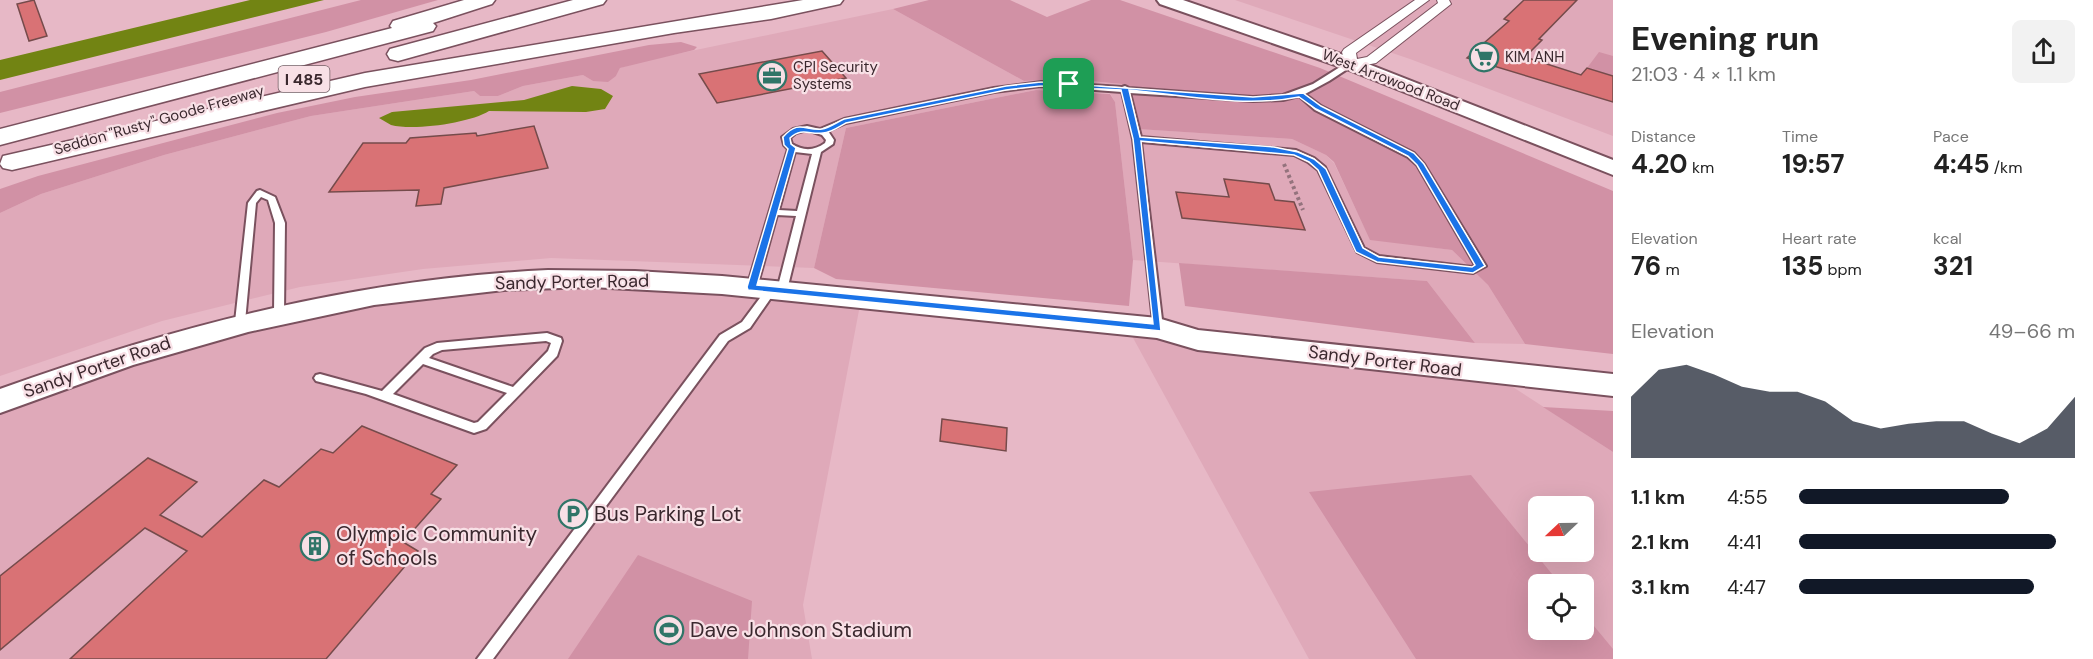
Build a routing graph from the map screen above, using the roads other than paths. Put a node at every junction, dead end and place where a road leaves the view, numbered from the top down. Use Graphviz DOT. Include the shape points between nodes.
graph roads {
  1 [pos="485,0"];
  2 [pos="524,0"];
  3 [pos="597,0"];
  4 [pos="833,0"];
  5 [pos="1166,0"];
  6 [pos="1199,0"];
  7 [pos="1423,0"];
  8 [pos="1443,0"];
  9 [pos="1357,58"];
  10 [pos="241,72"];
  11 [pos="1125,88"];
  12 [pos="1300,94"];
  13 [pos="822,131"];
  14 [pos="0,136"];
  15 [pos="1137,139"];
  16 [pos="792,148"];
  17 [pos="817,151"];
  18 [pos="1613,153"];
  19 [pos="6,164"];
  20 [pos="1613,168"];
  21 [pos="774,212"];
  22 [pos="801,214"];
  23 [pos="769,289"];
  24 [pos="279,314"];
  25 [pos="240,322"];
  26 [pos="1158,328"];
  27 [pos="421,358"];
  28 [pos="1613,370"];
  29 [pos="320,378"];
  30 [pos="1613,385"];
  31 [pos="515,392"];
  32 [pos="384,396"];
  33 [pos="0,401"];
  34 [pos="484,659"];
  1 -- 10 [label="highway"];
  2 -- 10 [label="highway, Seddon \"Rusty\" Goode Freeway / I 485"];
  3 -- 19 [label="highway, Seddon \"Rusty\" Goode Freeway / I 485"];
  4 -- 19 [label="highway" via="365,80"];
  5 -- 9 [label="street, West Arrowood Road"];
  6 -- 9 [label="street, West Arrowood Road"];
  7 -- 9 [label="street"];
  8 -- 9 [label="street" via="1445,4"];
  9 -- 12 [label="lane"];
  9 -- 18 [label="street, West Arrowood Road"];
  9 -- 20 [label="street, West Arrowood Road"];
  10 -- 14 [label="highway, Seddon \"Rusty\" Goode Freeway / I 485"];
  11 -- 12 [label="lane" via="1253,99"];
  11 -- 13 [label="lane" via="1018,86 844,122"];
  11 -- 15 [label="lane"];
  12 -- 15 [label="lane" via="1318,108 1411,154 1481,266 1473,270 1377,259 1366,254 1360,250 1322,169 1296,153"];
  13 -- 16 [label="lane" via="793,131 786,137"];
  13 -- 17 [label="lane" via="830,140"];
  15 -- 26 [label="lane"];
  16 -- 17 [label="lane"];
  16 -- 21 [label="lane"];
  17 -- 22 [label="lane"];
  21 -- 22 [label="lane"];
  21 -- 23 [label="lane"];
  22 -- 23 [label="lane"];
  23 -- 24 [label="street, Sandy Porter Road" via="625,279 506,281 372,296"];
  23 -- 26 [label="street, Sandy Porter Road"];
  23 -- 34 [label="lane" via="746,325 723,338"];
  24 -- 25 [label="street, Sandy Porter Road"];
  24 -- 25 [label="lane" via="280,223 272,199 260,193 252,203"];
  25 -- 33 [label="street, Sandy Porter Road" via="119,358"];
  26 -- 28 [label="street, Sandy Porter Road" via="1194,324"];
  26 -- 30 [label="street, Sandy Porter Road" via="1198,339"];
  27 -- 31 [label="lane"];
  27 -- 31 [label="lane" via="441,346 547,337 557,341 553,353"];
  27 -- 32 [label="lane"];
  29 -- 32 [label="lane"];
  31 -- 32 [label="lane" via="482,426 474,428"];
}
